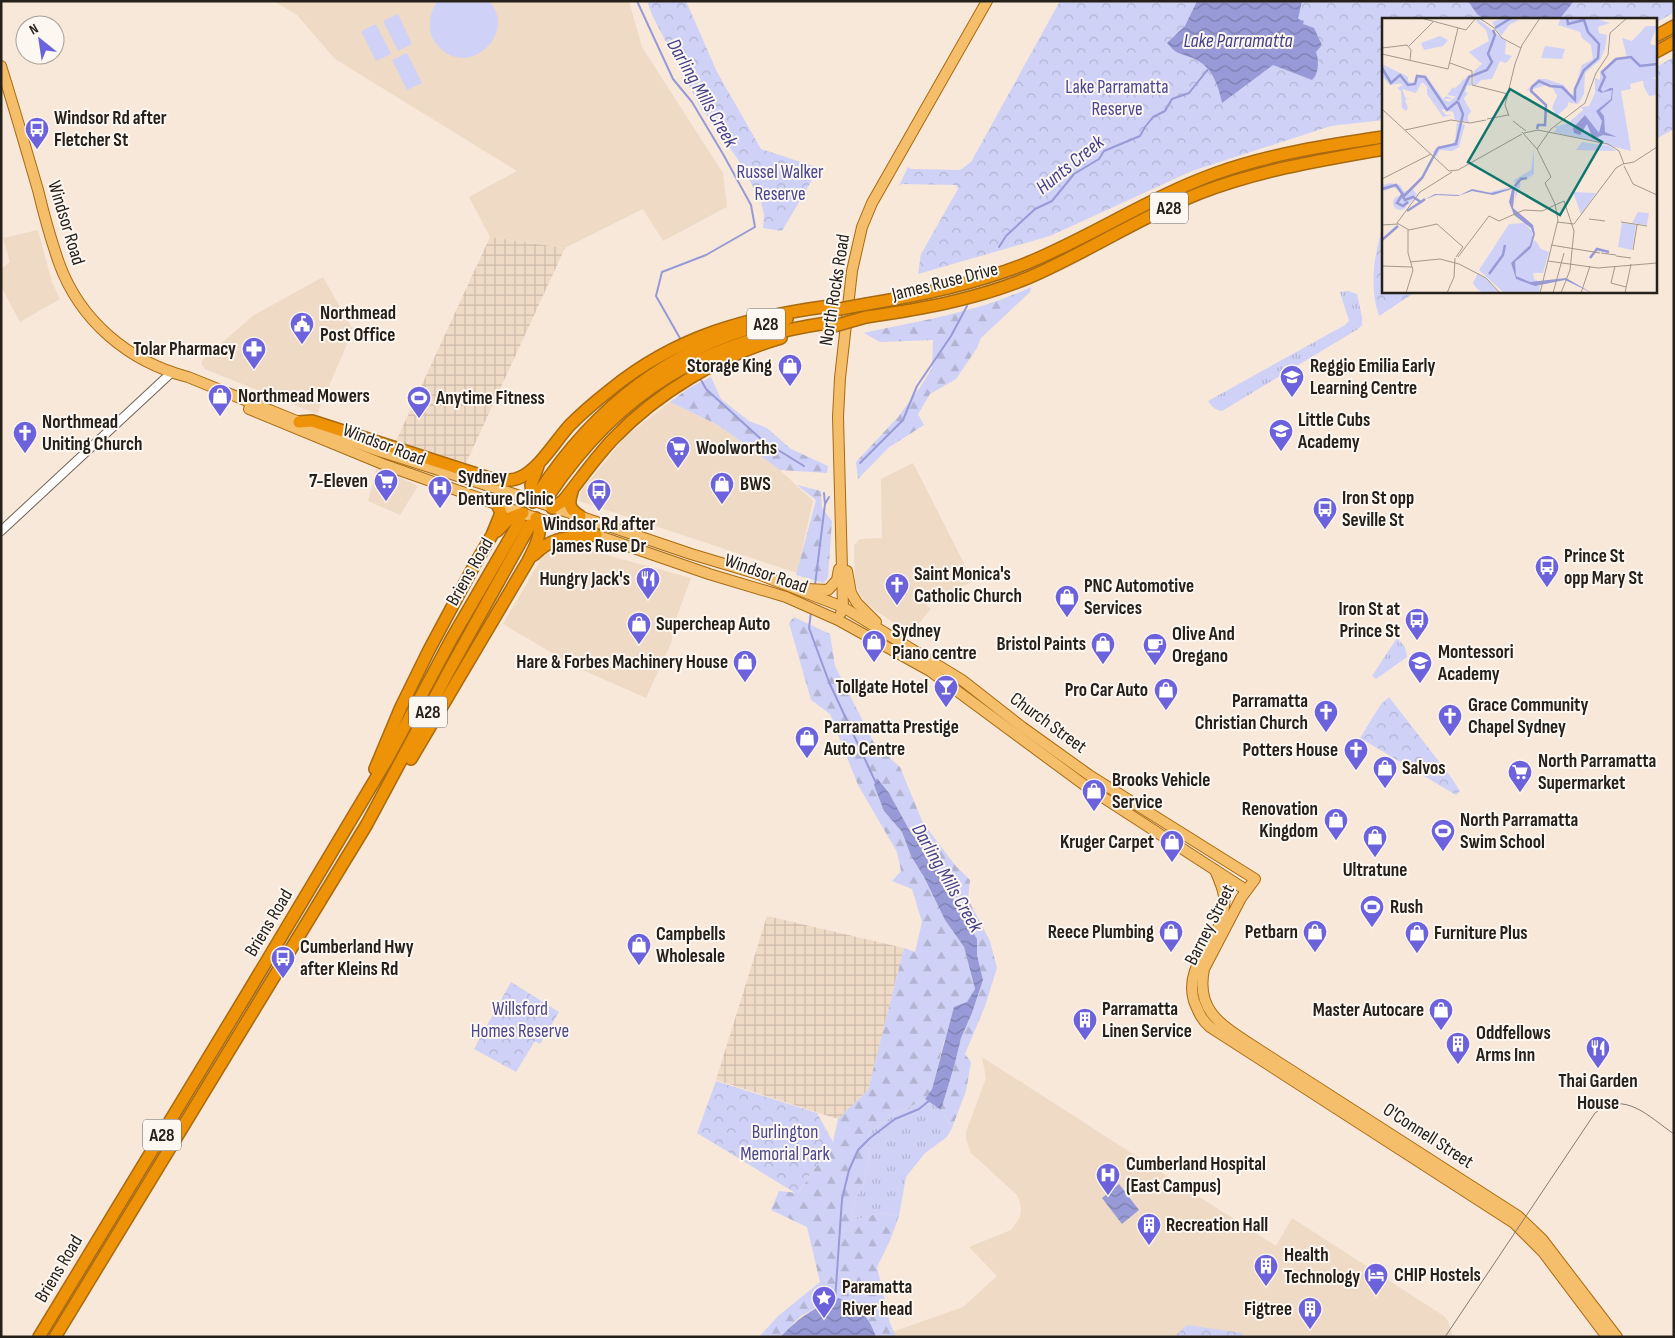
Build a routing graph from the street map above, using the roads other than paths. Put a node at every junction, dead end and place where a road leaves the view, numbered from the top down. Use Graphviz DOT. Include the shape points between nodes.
graph roads {
  1 [pos="987,1"];
  2 [pos="1674,26"];
  3 [pos="1658,35"];
  4 [pos="1674,42"];
  5 [pos="1658,51"];
  6 [pos="1,66"];
  7 [pos="5,89"];
  8 [pos="1382,137"];
  9 [pos="1382,150"];
  10 [pos="828,317"];
  11 [pos="709,350"];
  12 [pos="667,364"];
  13 [pos="171,373"];
  14 [pos="299,422"];
  15 [pos="544,456"];
  16 [pos="574,488"];
  17 [pos="497,504"];
  18 [pos="557,509"];
  19 [pos="533,510"];
  20 [pos="580,516"];
  21 [pos="1,531"];
  22 [pos="492,535"];
  23 [pos="596,535"];
  24 [pos="842,556"];
  25 [pos="528,561"];
  26 [pos="819,593"];
  27 [pos="843,607"];
  28 [pos="817,610"];
  29 [pos="838,620"];
  30 [pos="886,632"];
  31 [pos="1019,731"];
  32 [pos="356,812"];
  33 [pos="367,824"];
  34 [pos="328,859"];
  35 [pos="341,866"];
  36 [pos="1215,870"];
  37 [pos="1255,879"];
  38 [pos="1246,890"];
  39 [pos="1197,990"];
  40 [pos="45,1326"];
  41 [pos="57,1334"];
  42 [pos="39,1337"];
  43 [pos="1607,1337"];
  44 [pos="1617,1337"];
  1 -- 24 [label="main road, North Rocks Road" via="888,173 862,227 852,271 840,378"];
  2 -- 3 [label="highway"];
  4 -- 5 [label="highway"];
  6 -- 7 [label="main road, Windsor Road"];
  7 -- 13 [label="main road, Windsor Road" via="60,264 78,302 105,334 133,355"];
  8 -- 10 [label="highway, James Ruse Drive / A28, bridge" via="1289,153 1225,170 1171,192 1050,253 1008,270 947,289 867,304"];
  9 -- 10 [label="highway, James Ruse Drive / A28, bridge" via="1293,165 1244,178 1192,197 1055,266 1006,286 951,302 866,317"];
  10 -- 11 [label="highway, James Ruse Drive / A28"];
  10 -- 11 [label="highway" via="780,313 754,318"];
  11 -- 12 [label="highway, Briens Road / A28"];
  11 -- 16 [label="highway" via="678,386 623,429"];
  12 -- 15 [label="highway" via="632,373 590,406"];
  12 -- 19 [label="highway, Briens Road / A28" via="600,415 564,456"];
  13 -- 14 [label="main road, Windsor Road"];
  13 -- 17 [label="main road, Windsor Road" via="184,382 385,465"];
  13 -- 21 [label="street"];
  14 -- 15 [label="highway" via="312,421 495,480 520,478"];
  14 -- 19 [label="main road, Windsor Road" via="511,493"];
  15 -- 19 [label="highway" via="530,488"];
  16 -- 18 [label="highway"];
  16 -- 20 [label="highway" via="569,503 572,511"];
  17 -- 19 [label="main road, Windsor Road" via="510,509"];
  17 -- 22 [label="highway" via="501,513"];
  18 -- 19 [label="main road"];
  18 -- 20 [label="main road, Windsor Road"];
  19 -- 22 [label="highway" via="515,515"];
  19 -- 23 [label="main road, Windsor Road" via="554,523"];
  19 -- 25 [label="highway" via="540,532"];
  19 -- 32 [label="highway, Briens Road / A28" via="448,646"];
  19 -- 33 [label="highway, A28"];
  20 -- 26 [label="main road, Windsor Road"];
  22 -- 32 [label="highway" via="428,650"];
  23 -- 25 [label="highway" via="552,541 542,546"];
  23 -- 28 [label="main road, Windsor Road"];
  24 -- 26 [label="main road" via="835,584"];
  24 -- 27 [label="main road, North Rocks Road"];
  24 -- 30 [label="main road, North Rocks Road" via="856,603"];
  25 -- 33 [label="highway" via="399,778"];
  26 -- 27 [label="main road, Church Street"];
  27 -- 29 [label="main road, North Rocks Road"];
  27 -- 30 [label="main road, Church Street"];
  28 -- 29 [label="main road, Church Street"];
  29 -- 31 [label="main road, Church Street" via="930,671"];
  30 -- 31 [label="main road, Church Street" via="962,680"];
  31 -- 36 [label="main road, Church Street" via="1087,787"];
  31 -- 37 [label="main road, Church Street"];
  32 -- 34 [label="highway, Briens Road / A28"];
  33 -- 35 [label="highway, Briens Road / A28"];
  34 -- 35 [label="highway"];
  34 -- 40 [label="highway, Briens Road / A28"];
  35 -- 41 [label="highway, Briens Road / A28"];
  36 -- 38 [label="main road, Church Street"];
  36 -- 39 [label="main road, Barney Street" via="1224,893 1224,908 1194,974"];
  37 -- 38 [label="main road, Barney Street"];
  38 -- 39 [label="main road, Barney Street" via="1208,961"];
  39 -- 43 [label="main road, O'Connell Street" via="1200,1016 1210,1027 1514,1223 1543,1252"];
  39 -- 44 [label="main road, O'Connell Street" via="1214,1018 1227,1029 1518,1216 1542,1239"];
  40 -- 41 [label="highway"];
  40 -- 42 [label="highway, Briens Road / A28"];
}
